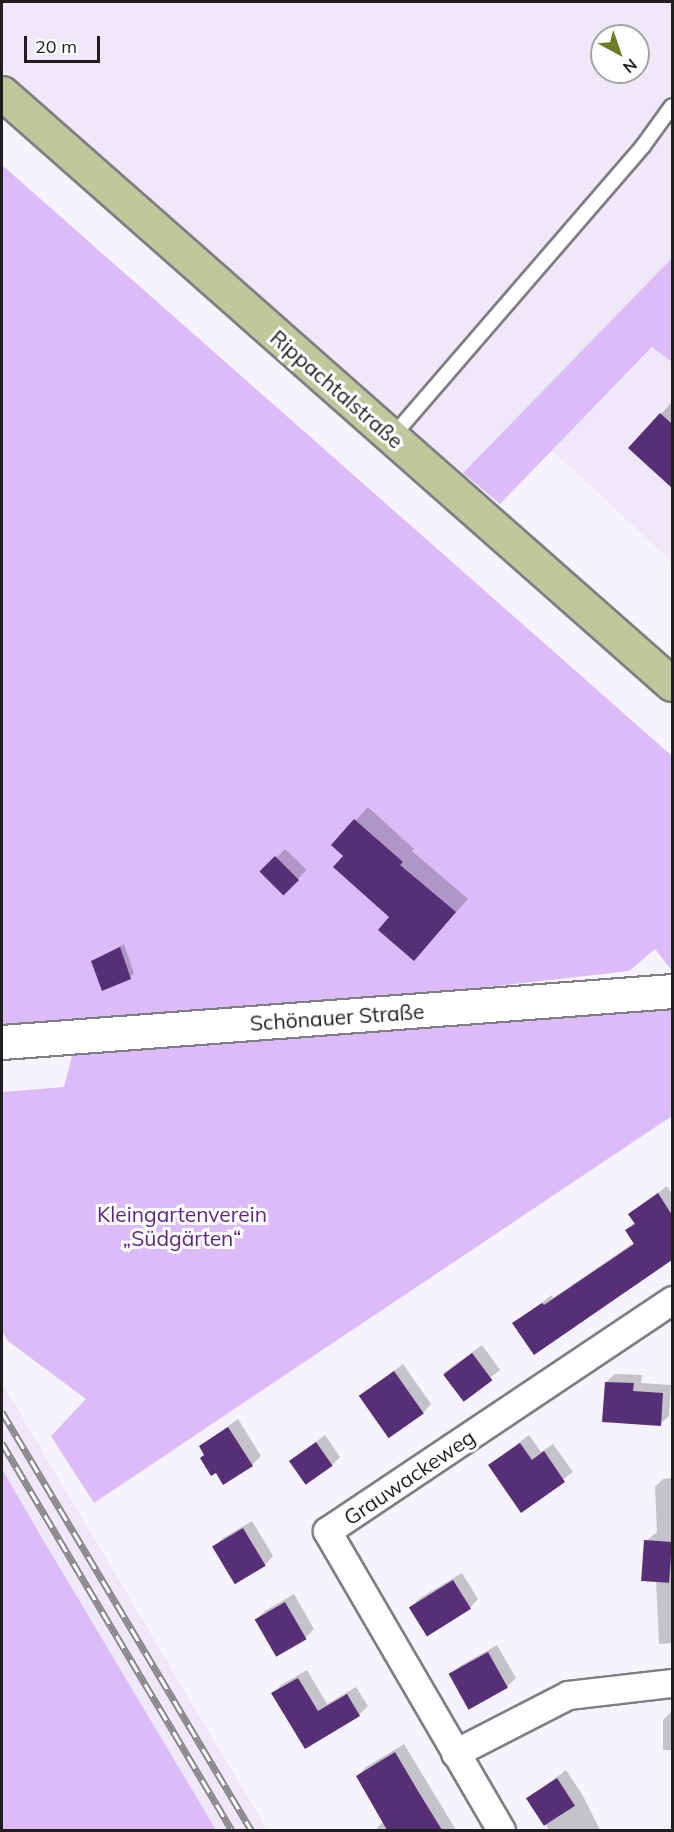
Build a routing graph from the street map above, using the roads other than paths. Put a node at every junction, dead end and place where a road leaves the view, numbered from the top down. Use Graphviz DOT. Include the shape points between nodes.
graph roads {
  1 [pos="2,93"];
  2 [pos="672,106"];
  3 [pos="392,437"];
  4 [pos="672,684"];
  5 [pos="672,991"];
  6 [pos="2,1042"];
  7 [pos="672,1300"];
  8 [pos="672,1683"];
  9 [pos="455,1754"];
  10 [pos="501,1830"];
  1 -- 3 [label="main road, Rippachtalstraße"];
  2 -- 3 [label="lane" via="643,146"];
  3 -- 4 [label="main road, Rippachtalstraße"];
  5 -- 6 [label="street, Schönauer Straße"];
  7 -- 9 [label="street, Grauwackeweg" via="327,1531"];
  8 -- 9 [label="street" via="568,1695"];
  9 -- 10 [label="street, Grauwackeweg"];
}
